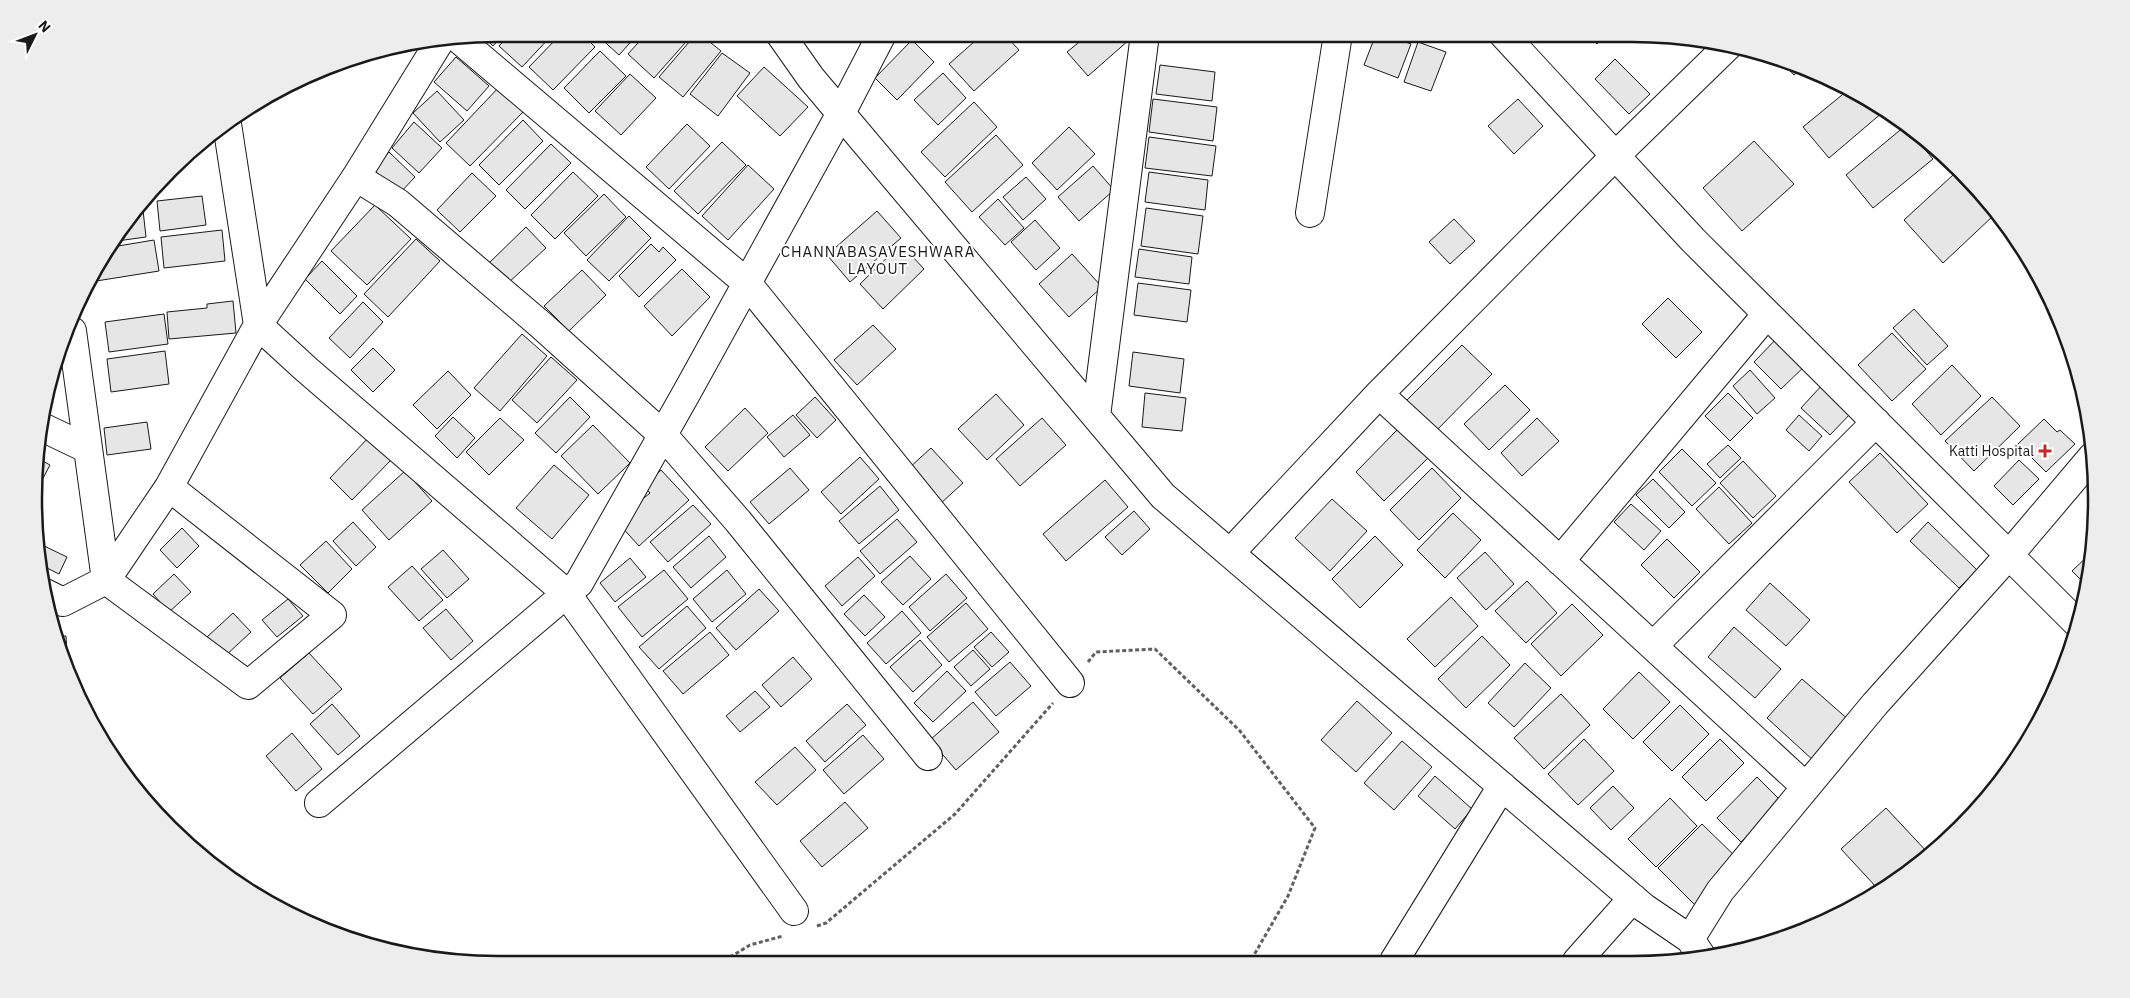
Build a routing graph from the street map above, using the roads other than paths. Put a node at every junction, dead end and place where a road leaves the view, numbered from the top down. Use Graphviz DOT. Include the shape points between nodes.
graph roads {
  1 [pos="786,42"];
  2 [pos="878,42"];
  3 [pos="1143,42"];
  4 [pos="1337,42"];
  5 [pos="1510,42"];
  6 [pos="464,43"];
  7 [pos="437,46"];
  8 [pos="1722,52"];
  9 [pos="842,113"];
  10 [pos="228,132"];
  11 [pos="1615,156"];
  12 [pos="356,177"];
  13 [pos="1310,213"];
  14 [pos="747,283"];
  15 [pos="1767,314"];
  16 [pos="258,325"];
  17 [pos="73,336"];
  18 [pos="1379,394"];
  19 [pos="1096,416"];
  20 [pos="1876,422"];
  21 [pos="48,430"];
  22 [pos="662,435"];
  23 [pos="88,449"];
  24 [pos="2086,464"];
  25 [pos="169,487"];
  26 [pos="1230,553"];
  27 [pos="2009,555"];
  28 [pos="1560,561"];
  29 [pos="106,580"];
  30 [pos="566,593"];
  31 [pos="53,597"];
  32 [pos="2072,618"];
  33 [pos="1653,646"];
  34 [pos="1070,683"];
  35 [pos="928,756"];
  36 [pos="1502,786"];
  37 [pos="1806,787"];
  38 [pos="319,803"];
  39 [pos="1633,898"];
  40 [pos="800,924"];
  41 [pos="1696,948"];
  42 [pos="1397,956"];
  43 [pos="1581,956"];
  1 -- 9 [label="street" via="811,78"];
  2 -- 9 [label="street"];
  3 -- 19 [label="street"];
  4 -- 13 [label="street"];
  5 -- 11 [label="street"];
  6 -- 14 [label="street"];
  7 -- 12 [label="street"];
  8 -- 11 [label="street"];
  9 -- 14 [label="street"];
  9 -- 19 [label="street"];
  10 -- 16 [label="street"];
  11 -- 15 [label="street" via="1692,240"];
  11 -- 18 [label="street"];
  12 -- 16 [label="street"];
  12 -- 22 [label="street" via="398,203 541,324"];
  14 -- 22 [label="street"];
  14 -- 34 [label="street"];
  15 -- 20 [label="street"];
  15 -- 28 [label="street"];
  16 -- 25 [label="street"];
  16 -- 30 [label="street"];
  17 -- 23 [label="street"];
  18 -- 26 [label="street"];
  18 -- 28 [label="street"];
  19 -- 26 [label="street" via="1163,496"];
  20 -- 27 [label="street"];
  20 -- 33 [label="street"];
  21 -- 23 [label="street"];
  22 -- 30 [label="street" via="579,583"];
  22 -- 35 [label="street" via="738,521"];
  23 -- 29 [label="street"];
  24 -- 27 [label="street"];
  25 -- 29 [label="street"];
  25 -- 29 [label="street" via="332,614 248,685"];
  26 -- 36 [label="street"];
  27 -- 32 [label="street"];
  27 -- 37 [label="street" via="1875,704"];
  28 -- 33 [label="street"];
  29 -- 31 [label="street" via="63,602"];
  30 -- 38 [label="street"];
  30 -- 40 [label="street"];
  33 -- 37 [label="street"];
  36 -- 39 [label="street"];
  36 -- 42 [label="street"];
  37 -- 41 [label="street" via="1720,892"];
  39 -- 41 [label="street"];
  39 -- 43 [label="street"];
}
